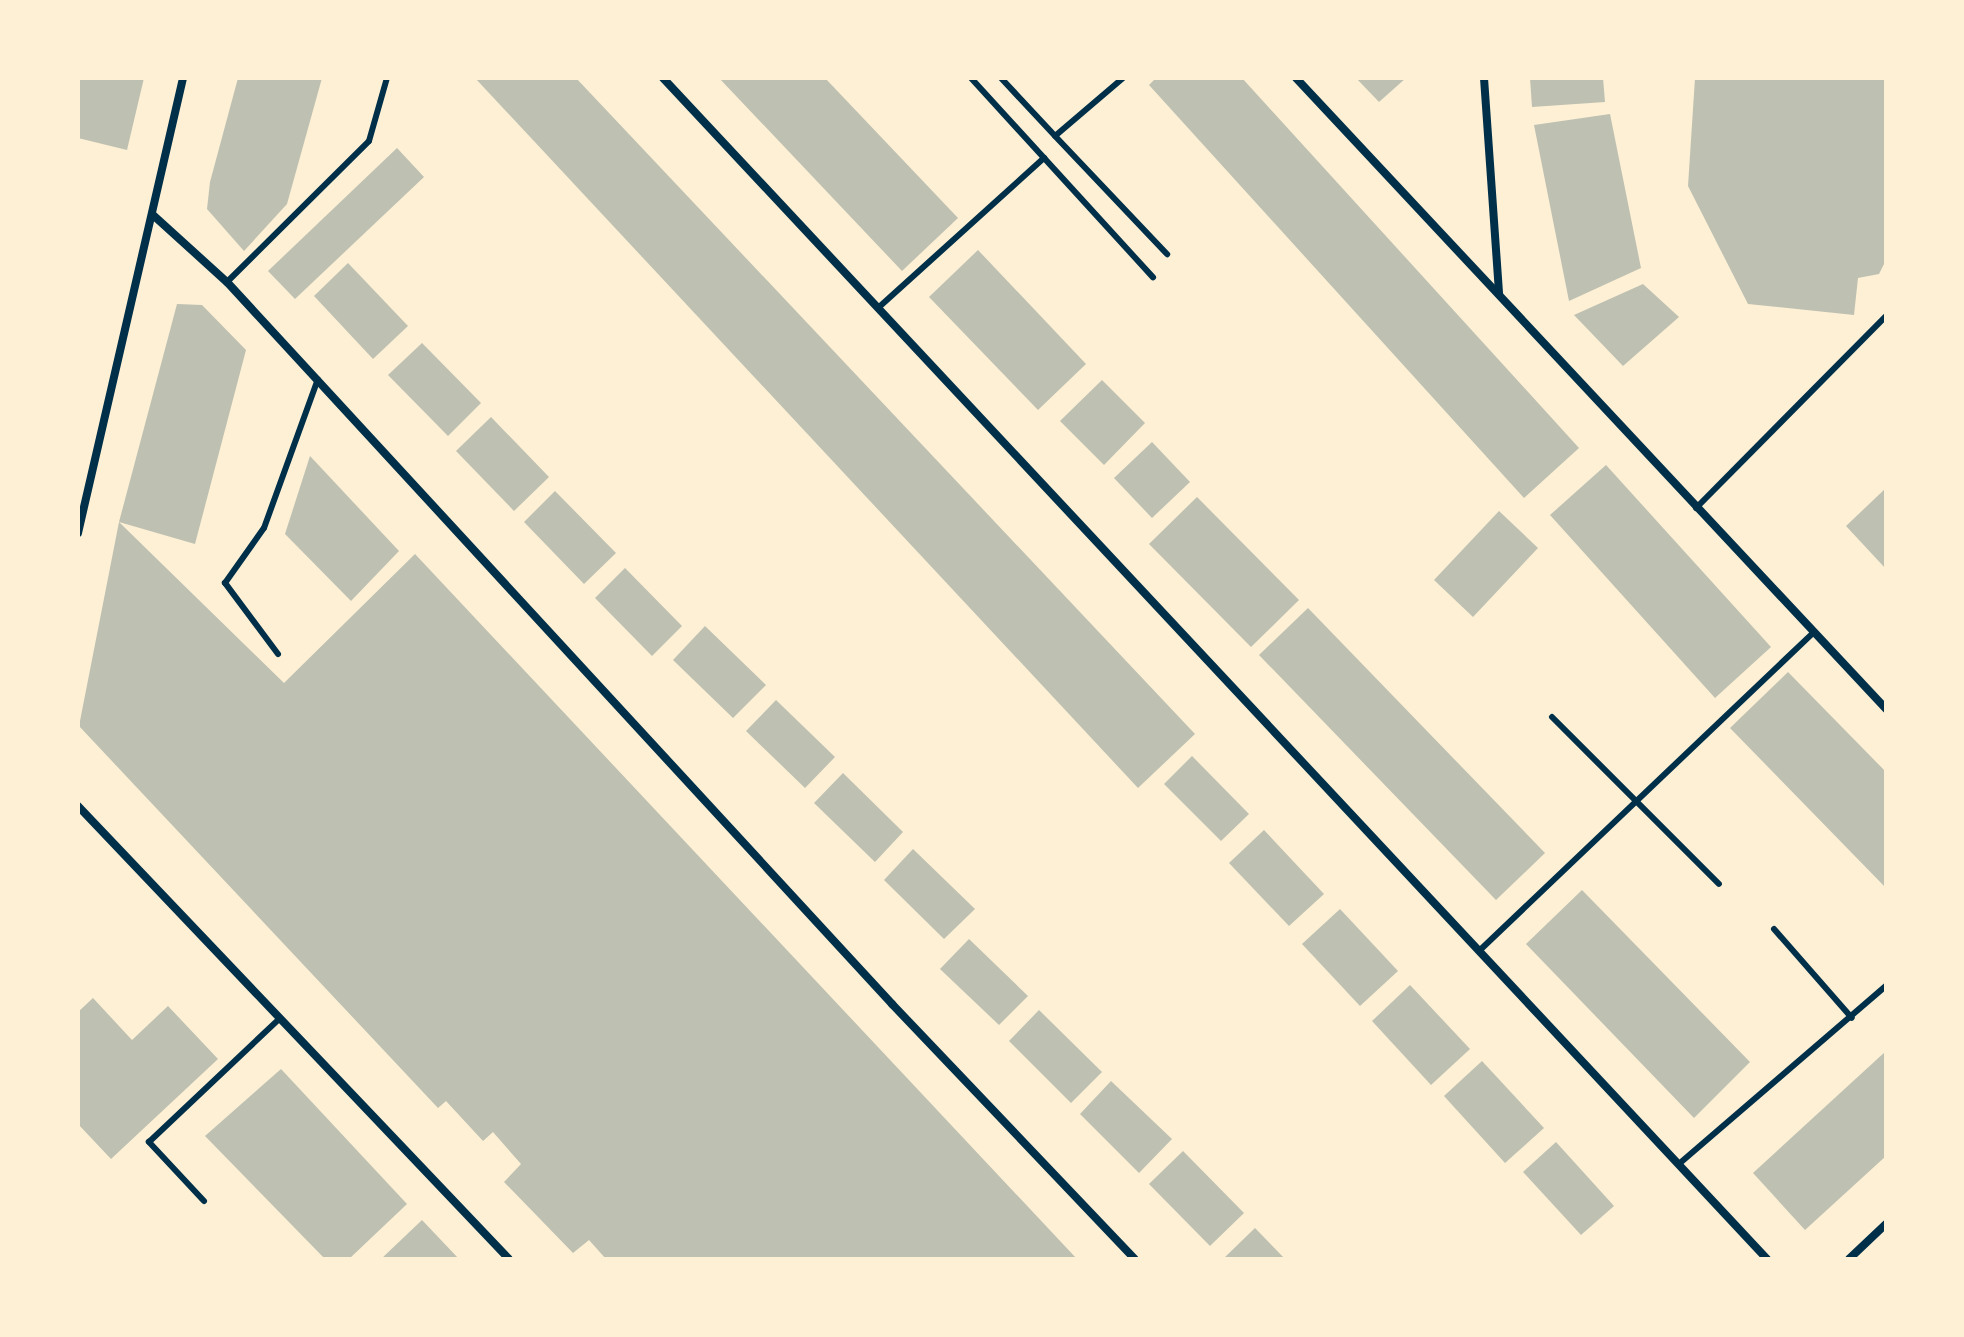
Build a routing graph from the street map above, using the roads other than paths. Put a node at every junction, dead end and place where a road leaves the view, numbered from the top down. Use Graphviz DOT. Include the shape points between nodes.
graph roads {
  1 [pos="183,78"];
  2 [pos="387,78"];
  3 [pos="663,78"];
  4 [pos="971,78"];
  5 [pos="1001,78"];
  6 [pos="1123,78"];
  7 [pos="1296,78"];
  8 [pos="1484,78"];
  9 [pos="1055,136"];
  10 [pos="1044,158"];
  11 [pos="153,215"];
  12 [pos="1167,254"];
  13 [pos="1153,277"];
  14 [pos="227,282"];
  15 [pos="1499,295"];
  16 [pos="878,308"];
  17 [pos="1886,316"];
  18 [pos="318,379"];
  19 [pos="1696,508"];
  20 [pos="78,533"];
  21 [pos="1813,633"];
  22 [pos="278,654"];
  23 [pos="1886,709"];
  24 [pos="1552,717"];
  25 [pos="1638,804"];
  26 [pos="78,806"];
  27 [pos="1719,884"];
  28 [pos="1774,929"];
  29 [pos="1479,951"];
  30 [pos="1886,986"];
  31 [pos="280,1018"];
  32 [pos="1852,1018"];
  33 [pos="1680,1163"];
  34 [pos="204,1201"];
  35 [pos="1886,1224"];
  36 [pos="509,1259"];
  37 [pos="1135,1259"];
  38 [pos="1767,1259"];
  39 [pos="1849,1259"];
  1 -- 11 [label="street"];
  2 -- 14 [label="lane" via="369,141"];
  3 -- 16 [label="street"];
  4 -- 10 [label="lane"];
  5 -- 9 [label="lane"];
  6 -- 9 [label="lane"];
  7 -- 15 [label="street"];
  8 -- 15 [label="street"];
  9 -- 12 [label="lane"];
  10 -- 13 [label="lane"];
  10 -- 16 [label="lane"];
  11 -- 14 [label="street"];
  11 -- 20 [label="street"];
  14 -- 18 [label="street"];
  15 -- 19 [label="street"];
  16 -- 29 [label="street"];
  17 -- 19 [label="lane"];
  18 -- 22 [label="lane" via="264,528 225,583"];
  18 -- 37 [label="street" via="881,992"];
  19 -- 21 [label="street"];
  21 -- 23 [label="street"];
  21 -- 25 [label="lane"];
  24 -- 25 [label="lane"];
  25 -- 27 [label="lane"];
  25 -- 29 [label="lane"];
  26 -- 31 [label="street"];
  28 -- 32 [label="lane"];
  29 -- 33 [label="street"];
  30 -- 32 [label="lane"];
  31 -- 34 [label="lane" via="149,1142"];
  31 -- 36 [label="street"];
  32 -- 33 [label="lane"];
  33 -- 38 [label="street"];
  35 -- 39 [label="street"];
}
